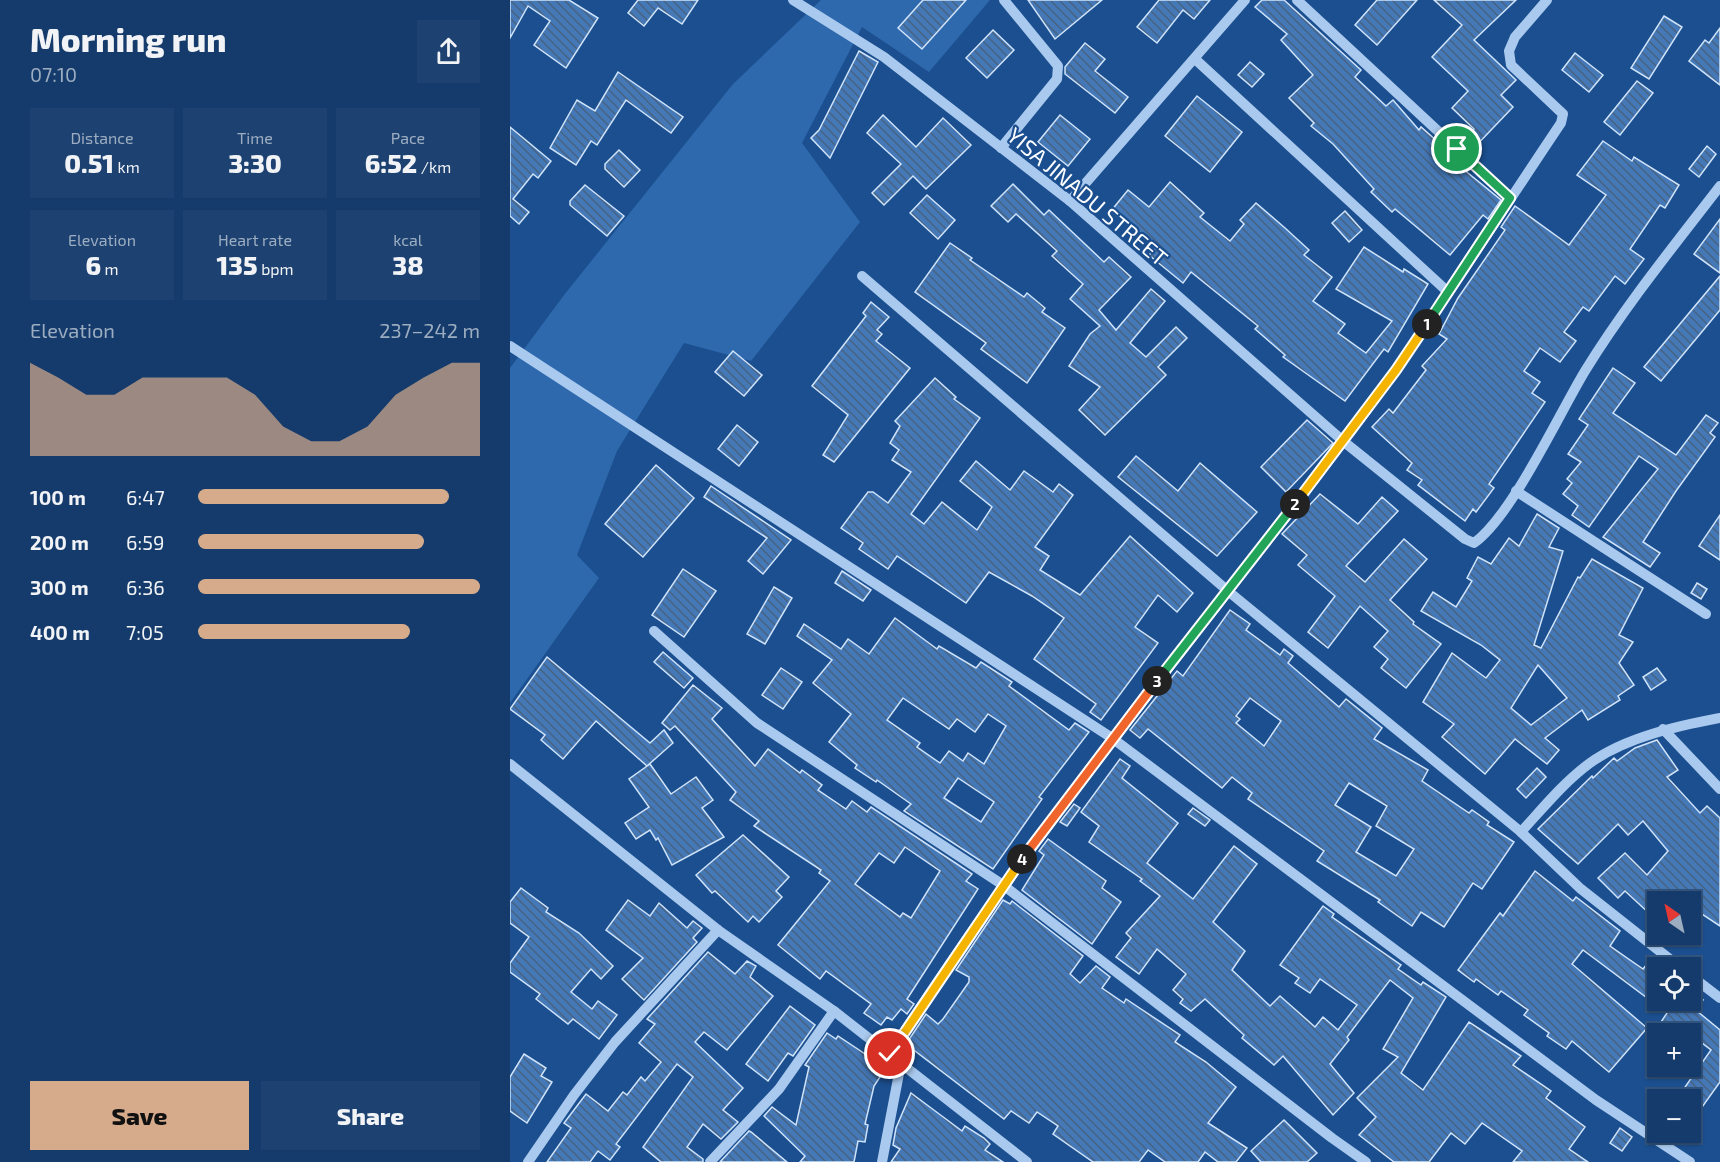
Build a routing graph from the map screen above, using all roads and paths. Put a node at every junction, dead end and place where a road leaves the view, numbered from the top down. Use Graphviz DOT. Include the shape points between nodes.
graph roads {
  1 [pos="793,0"];
  2 [pos="1004,0"];
  3 [pos="1245,0"];
  4 [pos="1297,0"];
  5 [pos="1547,0"];
  6 [pos="1194,59"];
  7 [pos="1001,148"];
  8 [pos="1720,186"];
  9 [pos="1510,198"];
  10 [pos="1070,201"];
  11 [pos="862,276"];
  12 [pos="1448,292"];
  13 [pos="510,346"];
  14 [pos="1343,441"];
  15 [pos="1516,491"];
  16 [pos="1228,591"];
  17 [pos="1706,614"];
  18 [pos="654,631"];
  19 [pos="1720,718"];
  20 [pos="1663,729"];
  21 [pos="1112,738"];
  22 [pos="510,764"];
  23 [pos="1720,789"];
  24 [pos="1521,832"];
  25 [pos="1003,885"];
  26 [pos="718,930"];
  27 [pos="1667,957"];
  28 [pos="1701,983"];
  29 [pos="1720,998"];
  30 [pos="834,1011"];
  31 [pos="890,1054"];
  32 [pos="901,1063"];
  33 [pos="528,1162"];
  34 [pos="710,1162"];
  35 [pos="882,1162"];
  36 [pos="1027,1162"];
  37 [pos="1366,1162"];
  38 [pos="1690,1162"];
  1 -- 7 [label="street, YISA JINADU STREET" via="884,57"];
  2 -- 7 [label="street" via="1059,72"];
  3 -- 6 [label="street"];
  4 -- 9 [label="street"];
  5 -- 9 [label="street" via="1515,37 1509,51 1511,65 1563,114 1561,123"];
  6 -- 10 [label="street"];
  6 -- 12 [label="street"];
  7 -- 10 [label="street, YISA JINADU STREET"];
  8 -- 15 [label="street" via="1644,284 1586,369"];
  9 -- 12 [label="street"];
  10 -- 14 [label="street, YISA JINADU STREET"];
  11 -- 16 [label="street"];
  12 -- 14 [label="street"];
  13 -- 21 [label="street"];
  14 -- 15 [label="street, YISA JINADU STREET" via="1474,543 1484,536"];
  14 -- 16 [label="street"];
  15 -- 17 [label="street"];
  16 -- 21 [label="street"];
  16 -- 24 [label="street"];
  18 -- 25 [label="street" via="757,723"];
  19 -- 20 [label="street"];
  20 -- 23 [label="street"];
  20 -- 24 [label="street" via="1592,761"];
  21 -- 25 [label="street"];
  21 -- 38 [label="street" via="1596,1100"];
  22 -- 26 [label="street"];
  24 -- 27 [label="street" via="1581,889"];
  25 -- 31 [label="street"];
  25 -- 37 [label="street"];
  26 -- 30 [label="street"];
  26 -- 33 [label="street" via="615,1042"];
  28 -- 29 [label="street"];
  30 -- 31 [label="street"];
  30 -- 34 [label="street" via="779,1089"];
  31 -- 32 [label="street"];
  32 -- 35 [label="street"];
  32 -- 36 [label="street"];
}
